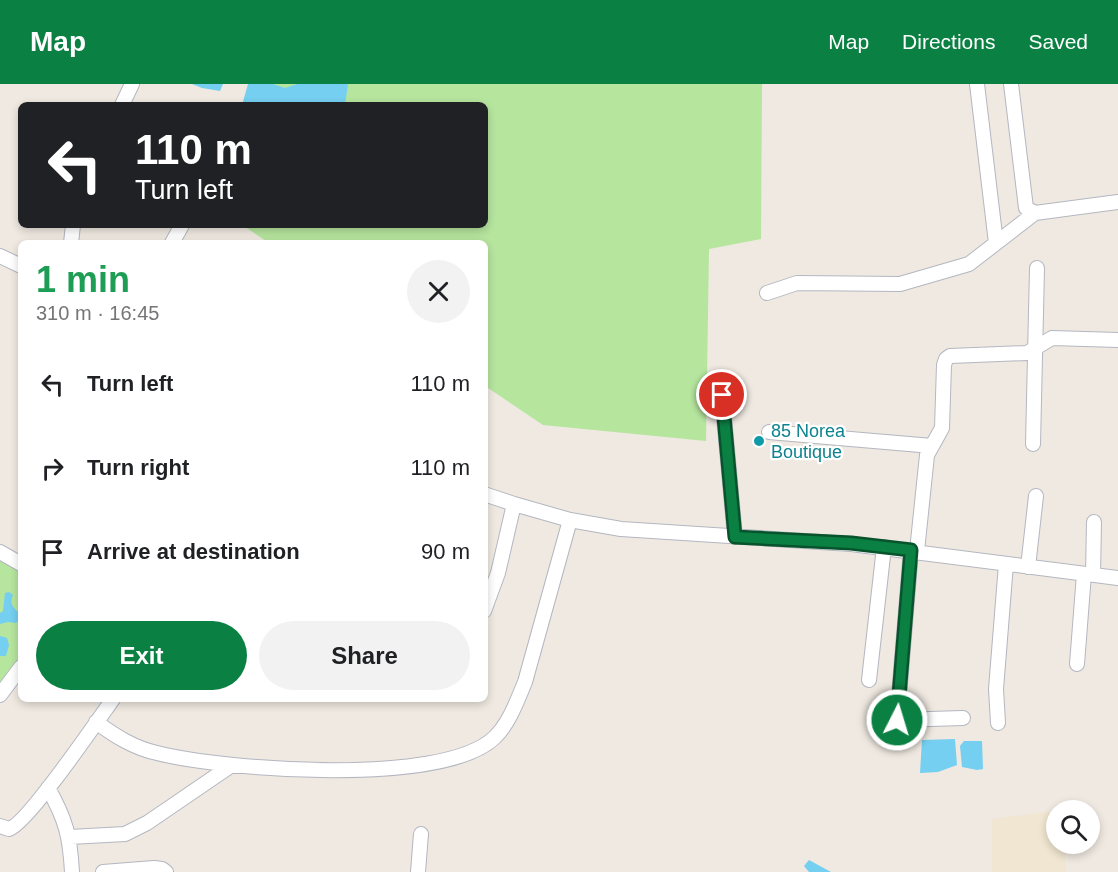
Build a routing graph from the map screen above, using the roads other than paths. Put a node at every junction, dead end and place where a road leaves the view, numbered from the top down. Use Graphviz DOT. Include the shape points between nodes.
graph roads {
  1 [pos="132,84"];
  2 [pos="977,84"];
  3 [pos="1011,84"];
  4 [pos="123,102"];
  5 [pos="1118,202"];
  6 [pos="1035,213"];
  7 [pos="996,243"];
  8 [pos="0,256"];
  9 [pos="18,265"];
  10 [pos="1037,267"];
  11 [pos="767,293"];
  12 [pos="1118,340"];
  13 [pos="1034,349"];
  14 [pos="722,395"];
  15 [pos="769,432"];
  16 [pos="1033,444"];
  17 [pos="932,446"];
  18 [pos="488,495"];
  19 [pos="1036,496"];
  20 [pos="514,504"];
  21 [pos="570,520"];
  22 [pos="1095,522"];
  23 [pos="735,537"];
  24 [pos="884,547"];
  25 [pos="914,551"];
  26 [pos="0,552"];
  27 [pos="18,562"];
  28 [pos="1006,564"];
  29 [pos="1028,567"];
  30 [pos="1089,574"];
  31 [pos="1118,578"];
  32 [pos="488,600"];
  33 [pos="1077,664"];
  34 [pos="18,671"];
  35 [pos="870,680"];
  36 [pos="0,695"];
  37 [pos="110,702"];
  38 [pos="963,718"];
  39 [pos="96,722"];
  40 [pos="998,723"];
  41 [pos="232,765"];
  42 [pos="48,788"];
  43 [pos="0,826"];
  44 [pos="422,834"];
  45 [pos="70,837"];
  46 [pos="72,872"];
  47 [pos="103,872"];
  48 [pos="166,872"];
  49 [pos="418,872"];
  1 -- 4 [label="street"];
  2 -- 7 [label="street"];
  3 -- 6 [label="street" via="1026,208"];
  5 -- 6 [label="street"];
  6 -- 7 [label="street"];
  7 -- 11 [label="street" via="969,264 900,284 796,283"];
  8 -- 9 [label="street"];
  10 -- 13 [label="street"];
  12 -- 13 [label="street" via="1052,338"];
  13 -- 16 [label="street"];
  13 -- 17 [label="street" via="1027,353 946,359 942,428"];
  14 -- 23 [label="street"];
  15 -- 17 [label="street"];
  17 -- 25 [label="street" via="927,455"];
  18 -- 20 [label="street"];
  19 -- 29 [label="street"];
  20 -- 21 [label="street"];
  20 -- 32 [label="street"];
  21 -- 23 [label="street" via="621,529"];
  21 -- 41 [label="street" via="525,682 517,703 494,739 469,753 434,763 369,770"];
  22 -- 30 [label="street"];
  23 -- 24 [label="street"];
  24 -- 25 [label="street"];
  24 -- 35 [label="street"];
  25 -- 28 [label="street"];
  25 -- 38 [label="street" via="897,720"];
  26 -- 27 [label="street"];
  28 -- 29 [label="street"];
  28 -- 40 [label="street" via="996,679"];
  29 -- 30 [label="street"];
  30 -- 31 [label="street"];
  30 -- 33 [label="street"];
  34 -- 36 [label="street"];
  37 -- 39 [label="street"];
  39 -- 41 [label="street" via="115,737 157,753"];
  39 -- 42 [label="street"];
  41 -- 45 [label="street" via="125,834"];
  42 -- 43 [label="street" via="19,824 9,829"];
  42 -- 45 [label="street"];
  44 -- 49 [label="street"];
  45 -- 46 [label="street"];
  47 -- 48 [label="street" via="154,868"];
}
